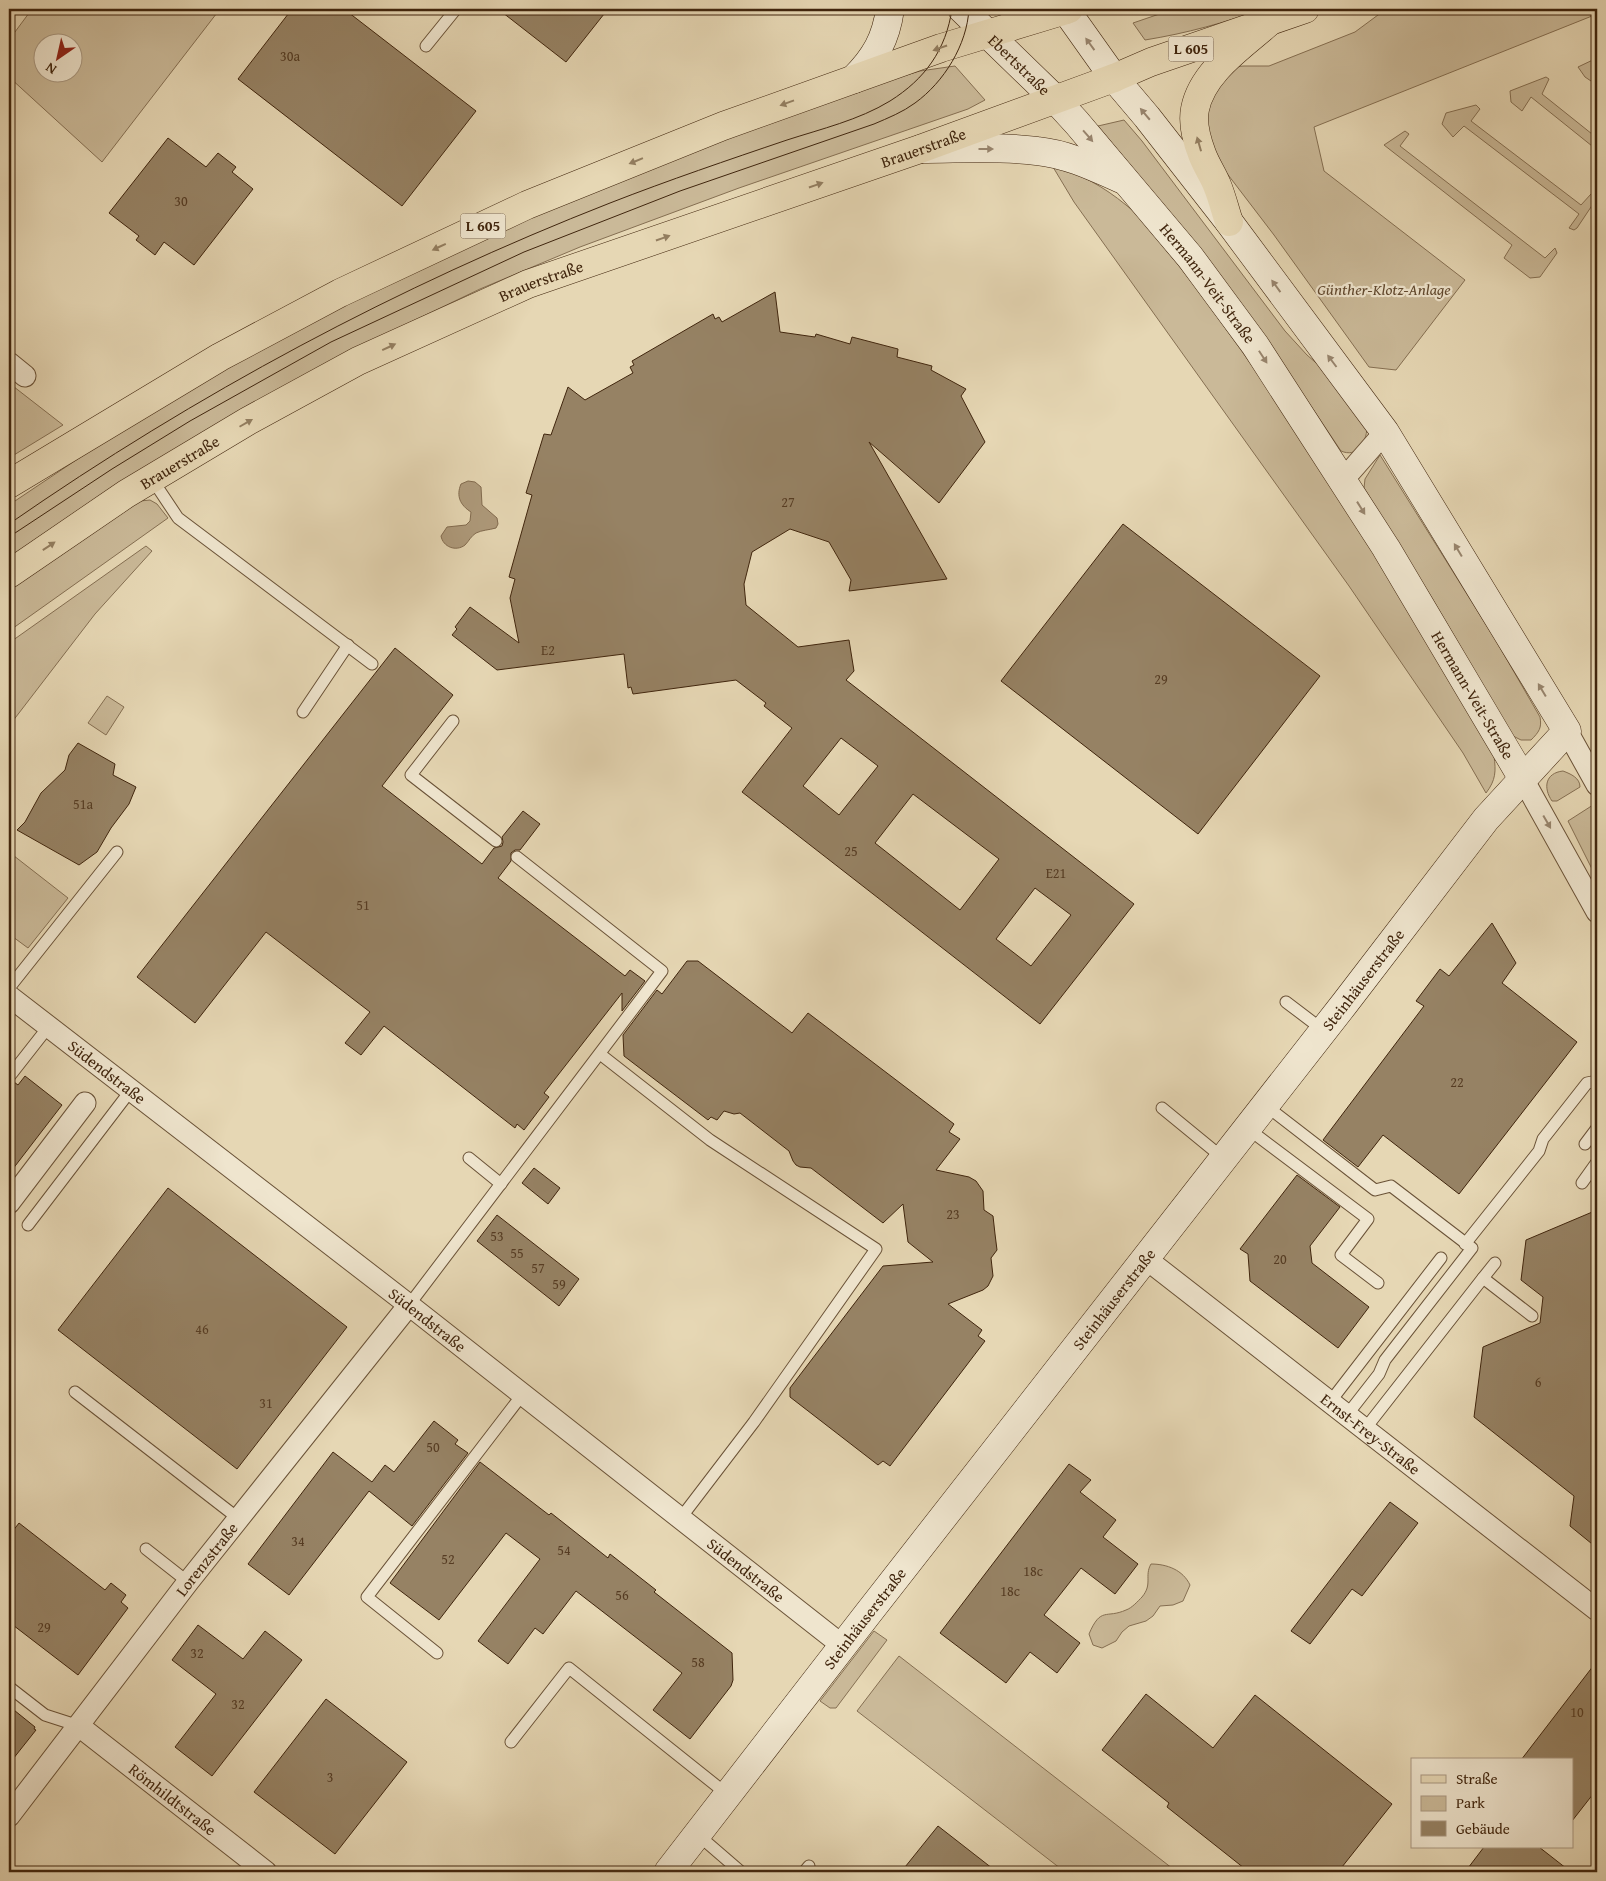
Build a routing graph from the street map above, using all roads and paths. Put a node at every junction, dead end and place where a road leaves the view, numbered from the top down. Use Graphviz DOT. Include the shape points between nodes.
graph roads {
  1 [pos="456,9"];
  2 [pos="890,9"];
  3 [pos="962,9"];
  4 [pos="1067,9"];
  5 [pos="1306,9"];
  6 [pos="1268,23"];
  7 [pos="987,33"];
  8 [pos="426,46"];
  9 [pos="854,78"];
  10 [pos="1114,78"];
  11 [pos="1056,100"];
  12 [pos="920,150"];
  13 [pos="1129,183"];
  14 [pos="1229,222"];
  15 [pos="9,363"];
  16 [pos="26,376"];
  17 [pos="1386,432"];
  18 [pos="152,479"];
  19 [pos="1343,480"];
  20 [pos="9,484"];
  21 [pos="9,574"];
  22 [pos="348,645"];
  23 [pos="372,664"];
  24 [pos="303,712"];
  25 [pos="453,721"];
  26 [pos="1567,731"];
  27 [pos="1523,779"];
  28 [pos="1597,785"];
  29 [pos="496,841"];
  30 [pos="117,852"];
  31 [pos="517,858"];
  32 [pos="1597,912"];
  33 [pos="9,988"];
  34 [pos="9,996"];
  35 [pos="1286,1002"];
  36 [pos="48,1026"];
  37 [pos="1323,1030"];
  38 [pos="600,1054"];
  39 [pos="9,1077"];
  40 [pos="1597,1081"];
  41 [pos="131,1090"];
  42 [pos="86,1104"];
  43 [pos="1265,1105"];
  44 [pos="1162,1108"];
  45 [pos="1247,1128"];
  46 [pos="1597,1128"];
  47 [pos="1585,1144"];
  48 [pos="469,1158"];
  49 [pos="1223,1158"];
  50 [pos="1597,1162"];
  51 [pos="1582,1183"];
  52 [pos="501,1184"];
  53 [pos="9,1203"];
  54 [pos="28,1225"];
  55 [pos="1466,1244"];
  56 [pos="1145,1258"];
  57 [pos="1441,1258"];
  58 [pos="1495,1263"];
  59 [pos="1483,1278"];
  60 [pos="1378,1284"];
  61 [pos="409,1306"];
  62 [pos="1532,1316"];
  63 [pos="75,1392"];
  64 [pos="522,1395"];
  65 [pos="1330,1402"];
  66 [pos="1347,1415"];
  67 [pos="1365,1429"];
  68 [pos="239,1519"];
  69 [pos="680,1519"];
  70 [pos="146,1549"];
  71 [pos="188,1582"];
  72 [pos="1597,1610"];
  73 [pos="842,1646"];
  74 [pos="437,1654"];
  75 [pos="9,1687"];
  76 [pos="79,1726"];
  77 [pos="511,1742"];
  78 [pos="728,1795"];
  79 [pos="9,1816"];
  80 [pos="697,1834"];
  81 [pos="266,1872"];
  82 [pos="668,1872"];
  83 [pos="741,1872"];
  1 -- 8 [label="lane"];
  2 -- 9 [label="street" via="876,54"];
  3 -- 7 [label="street, Ebertstraße"];
  4 -- 7 [label="main road, L 605"];
  10 -- 4 [label="street, one-way"];
  5 -- 6 [label="main road, L 605"];
  6 -- 10 [label="main road, L 605" via="1151,62"];
  14 -- 6 [label="main road, one-way" via="1217,185 1202,155 1194,110 1200,92 1223,63"];
  7 -- 9 [label="main road, L 605, one-way"];
  7 -- 11 [label="street, Ebertstraße"];
  9 -- 20 [label="main road, L 605, one-way" via="723,126 527,206 340,293 212,362"];
  10 -- 11 [label="main road, Brauerstraße / L 605"];
  14 -- 10 [label="street, one-way"];
  11 -- 12 [label="main road, Brauerstraße / L 605"];
  11 -- 13 [label="street, Hermann-Veit-Straße, one-way"];
  12 -- 13 [label="street, one-way" via="1038,151 1069,158"];
  18 -- 12 [label="main road, Brauerstraße / L 605, one-way" via="248,421 358,362 528,284"];
  13 -- 19 [label="street, Hermann-Veit-Straße, one-way" via="1190,257 1255,345"];
  17 -- 14 [label="street, one-way"];
  15 -- 16 [label="street"];
  17 -- 19 [label="street"];
  26 -- 17 [label="street, one-way"];
  21 -- 18 [label="main road, Brauerstraße / L 605, one-way"];
  18 -- 22 [label="lane" via="178,518"];
  19 -- 27 [label="street, Hermann-Veit-Straße, one-way"];
  22 -- 23 [label="lane"];
  22 -- 24 [label="lane"];
  25 -- 29 [label="lane" via="410,775"];
  26 -- 27 [label="street, Steinhäuserstraße"];
  26 -- 28 [label="street"];
  27 -- 32 [label="street, Hermann-Veit-Straße, one-way"];
  27 -- 37 [label="street, Steinhäuserstraße" via="1486,819"];
  30 -- 33 [label="lane"];
  31 -- 38 [label="lane" via="662,971"];
  34 -- 36 [label="street, Südendstraße"];
  35 -- 37 [label="lane"];
  36 -- 39 [label="lane"];
  36 -- 41 [label="street, Südendstraße"];
  37 -- 43 [label="street, Steinhäuserstraße"];
  38 -- 52 [label="lane"];
  38 -- 69 [label="lane" via="710,1140 876,1249 754,1422"];
  40 -- 55 [label="lane" via="1587,1083 1543,1139 1539,1152"];
  41 -- 54 [label="lane"];
  41 -- 61 [label="street, Südendstraße"];
  42 -- 53 [label="street"];
  43 -- 45 [label="street, Steinhäuserstraße"];
  43 -- 55 [label="lane" via="1375,1190 1391,1186"];
  44 -- 49 [label="lane"];
  45 -- 49 [label="street, Steinhäuserstraße"];
  45 -- 60 [label="lane" via="1368,1219 1341,1255"];
  46 -- 47 [label="lane"];
  48 -- 52 [label="lane"];
  49 -- 56 [label="street, Steinhäuserstraße"];
  50 -- 51 [label="lane"];
  52 -- 61 [label="lane"];
  55 -- 66 [label="lane" via="1472,1248 1385,1360 1379,1374"];
  56 -- 65 [label="street, Ernst-Frey-Straße"];
  56 -- 73 [label="street, Steinhäuserstraße"];
  57 -- 65 [label="lane"];
  58 -- 59 [label="lane"];
  59 -- 62 [label="lane"];
  59 -- 67 [label="lane"];
  61 -- 64 [label="street, Südendstraße"];
  61 -- 68 [label="street, Lorenzstraße"];
  63 -- 68 [label="lane"];
  64 -- 69 [label="street, Südendstraße"];
  64 -- 74 [label="lane" via="367,1597"];
  65 -- 66 [label="street, Ernst-Frey-Straße"];
  66 -- 67 [label="street, Ernst-Frey-Straße"];
  67 -- 72 [label="street, Ernst-Frey-Straße"];
  68 -- 71 [label="street, Lorenzstraße"];
  69 -- 73 [label="street, Südendstraße"];
  70 -- 71 [label="lane"];
  71 -- 76 [label="street, Lorenzstraße"];
  73 -- 78 [label="street, Steinhäuserstraße"];
  75 -- 76 [label="lane" via="45,1716"];
  76 -- 79 [label="street, Lorenzstraße"];
  76 -- 81 [label="street, Römhildtstraße"];
  77 -- 78 [label="lane" via="569,1668"];
  78 -- 80 [label="street, Steinhäuserstraße"];
  80 -- 82 [label="street, Steinhäuserstraße"];
  80 -- 83 [label="lane"];
}
